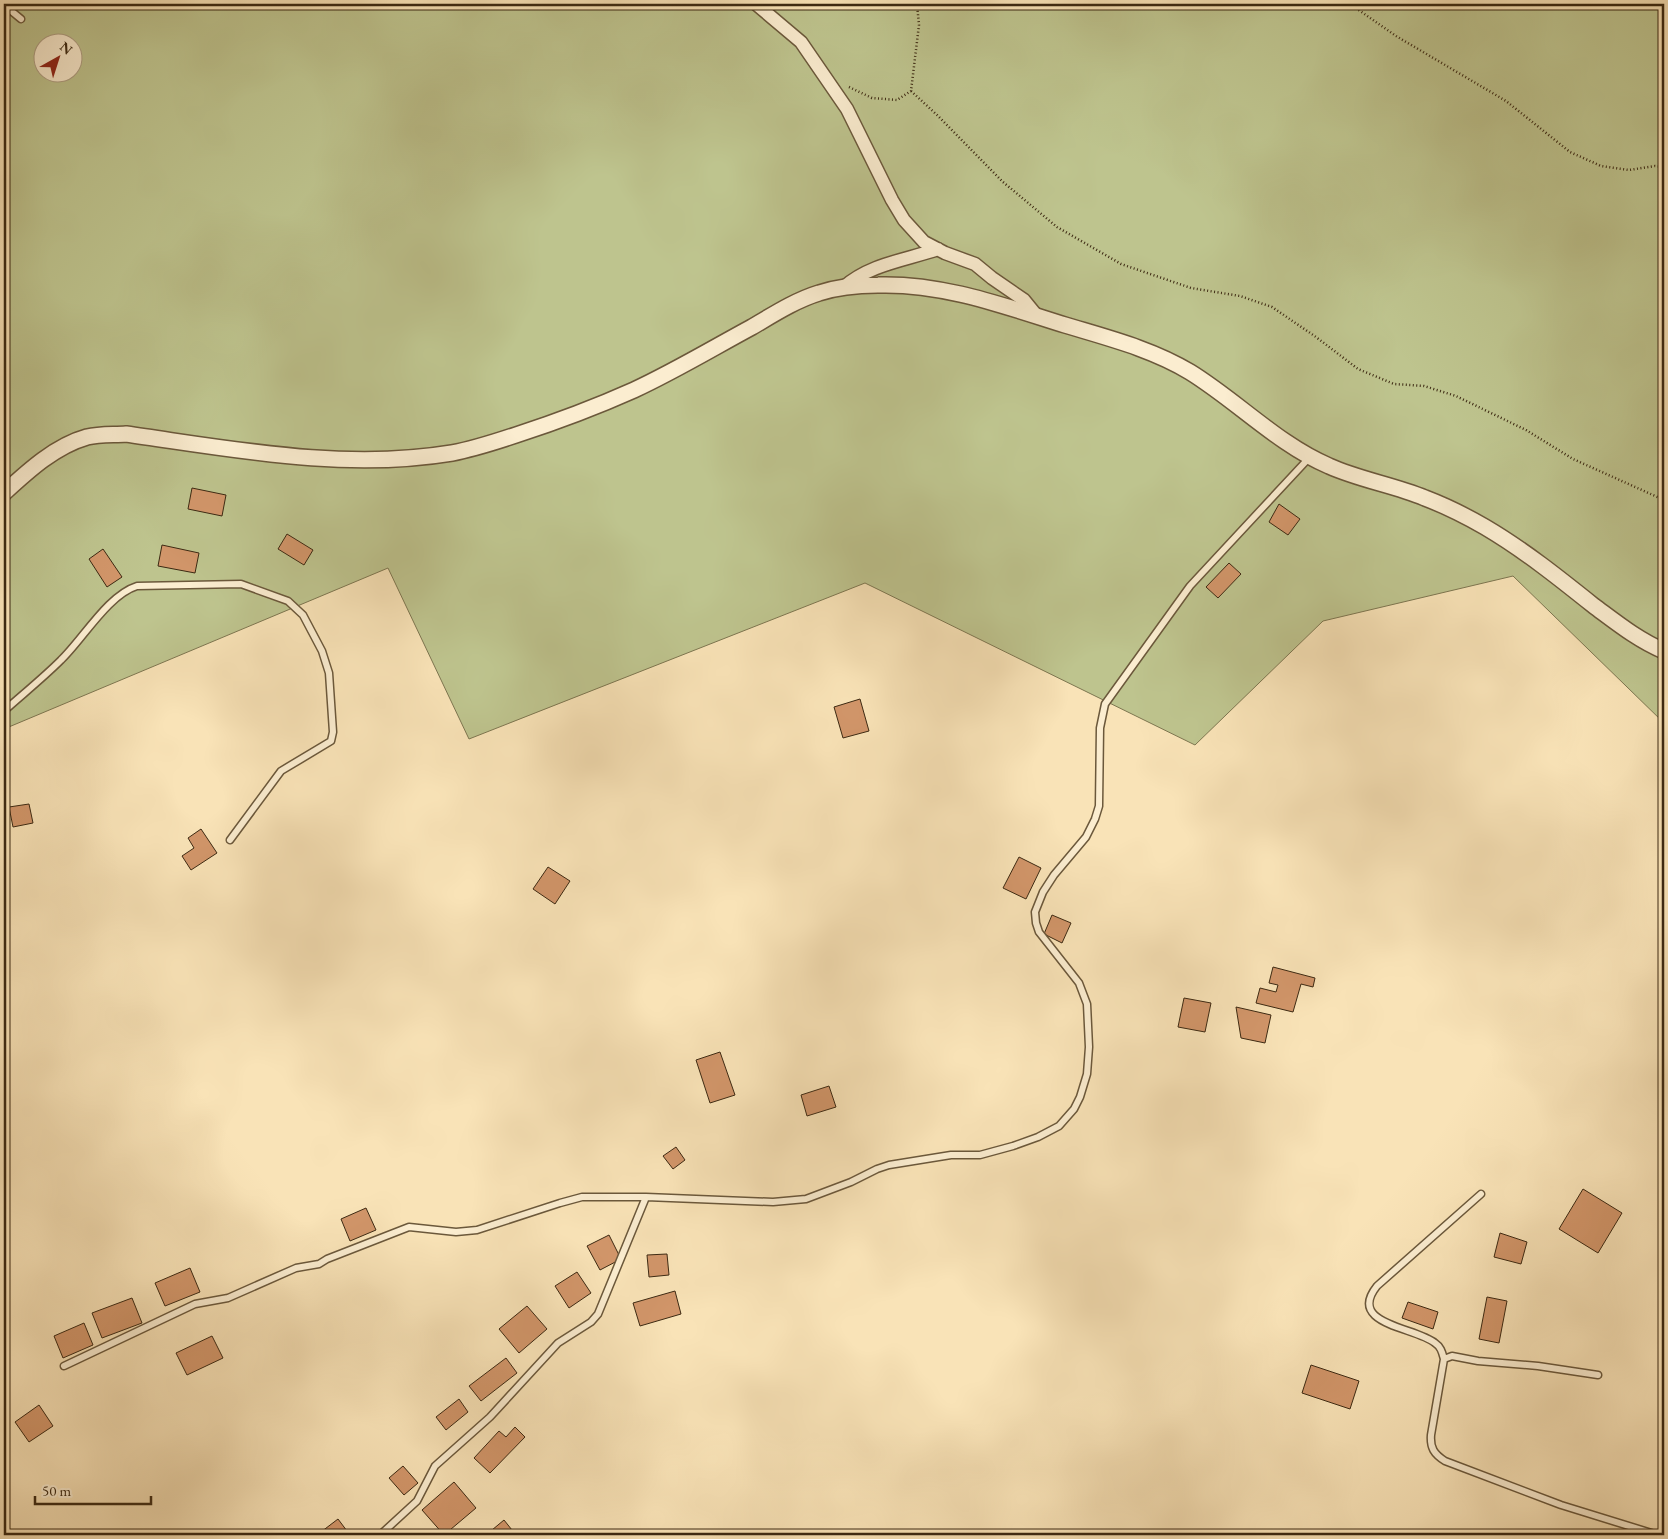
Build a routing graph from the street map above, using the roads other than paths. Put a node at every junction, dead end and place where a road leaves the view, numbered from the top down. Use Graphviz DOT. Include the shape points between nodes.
graph roads {
  1 [pos="756,4"];
  2 [pos="4,5"];
  3 [pos="21,19"];
  4 [pos="938,250"];
  5 [pos="844,288"];
  6 [pos="1037,316"];
  7 [pos="1310,457"];
  8 [pos="4,493"];
  9 [pos="1664,651"];
  10 [pos="4,711"];
  11 [pos="230,840"];
  12 [pos="1481,1194"];
  13 [pos="646,1197"];
  14 [pos="1444,1359"];
  15 [pos="64,1366"];
  16 [pos="1598,1374"];
  17 [pos="380,1535"];
  18 [pos="1658,1535"];
  1 -- 4 [label="street" via="802,42 847,110 904,220 924,242"];
  2 -- 3 [label="lane"];
  4 -- 5 [label="street" via="870,270"];
  4 -- 6 [label="street" via="975,264 1024,300"];
  5 -- 6 [label="street" via="890,285 933,288"];
  5 -- 8 [label="street" via="822,291 796,302 633,390 481,447 420,457 348,459 267,454 126,434 106,435 88,437 68,445 33,467"];
  6 -- 7 [label="street" via="1169,360 1219,391"];
  7 -- 9 [label="street" via="1352,475 1423,497 1484,527 1522,551 1628,632"];
  7 -- 13 [label="lane" via="1195,580 1105,704 1100,728 1099,806 1095,819 1086,837 1043,892 1036,912 1039,932 1080,983 1087,1004 1087,1074 1080,1097 1066,1119 1048,1132 1013,1146 980,1155 951,1155 889,1165 806,1199 773,1202"];
  10 -- 11 [label="lane" via="62,659 127,589 137,586 241,584 288,601 303,615 324,656 329,673 331,741 282,771"];
  12 -- 14 [label="lane" via="1377,1286 1369,1302 1371,1314 1433,1341 1441,1349"];
  13 -- 15 [label="lane" via="582,1197 466,1232 409,1227 319,1264 296,1268 228,1298 195,1304"];
  13 -- 17 [label="lane" via="598,1314 591,1322 558,1342 490,1417 435,1466 417,1501"];
  14 -- 16 [label="lane" via="1452,1356"];
  14 -- 18 [label="lane" via="1430,1444 1435,1455 1561,1505"];
}
